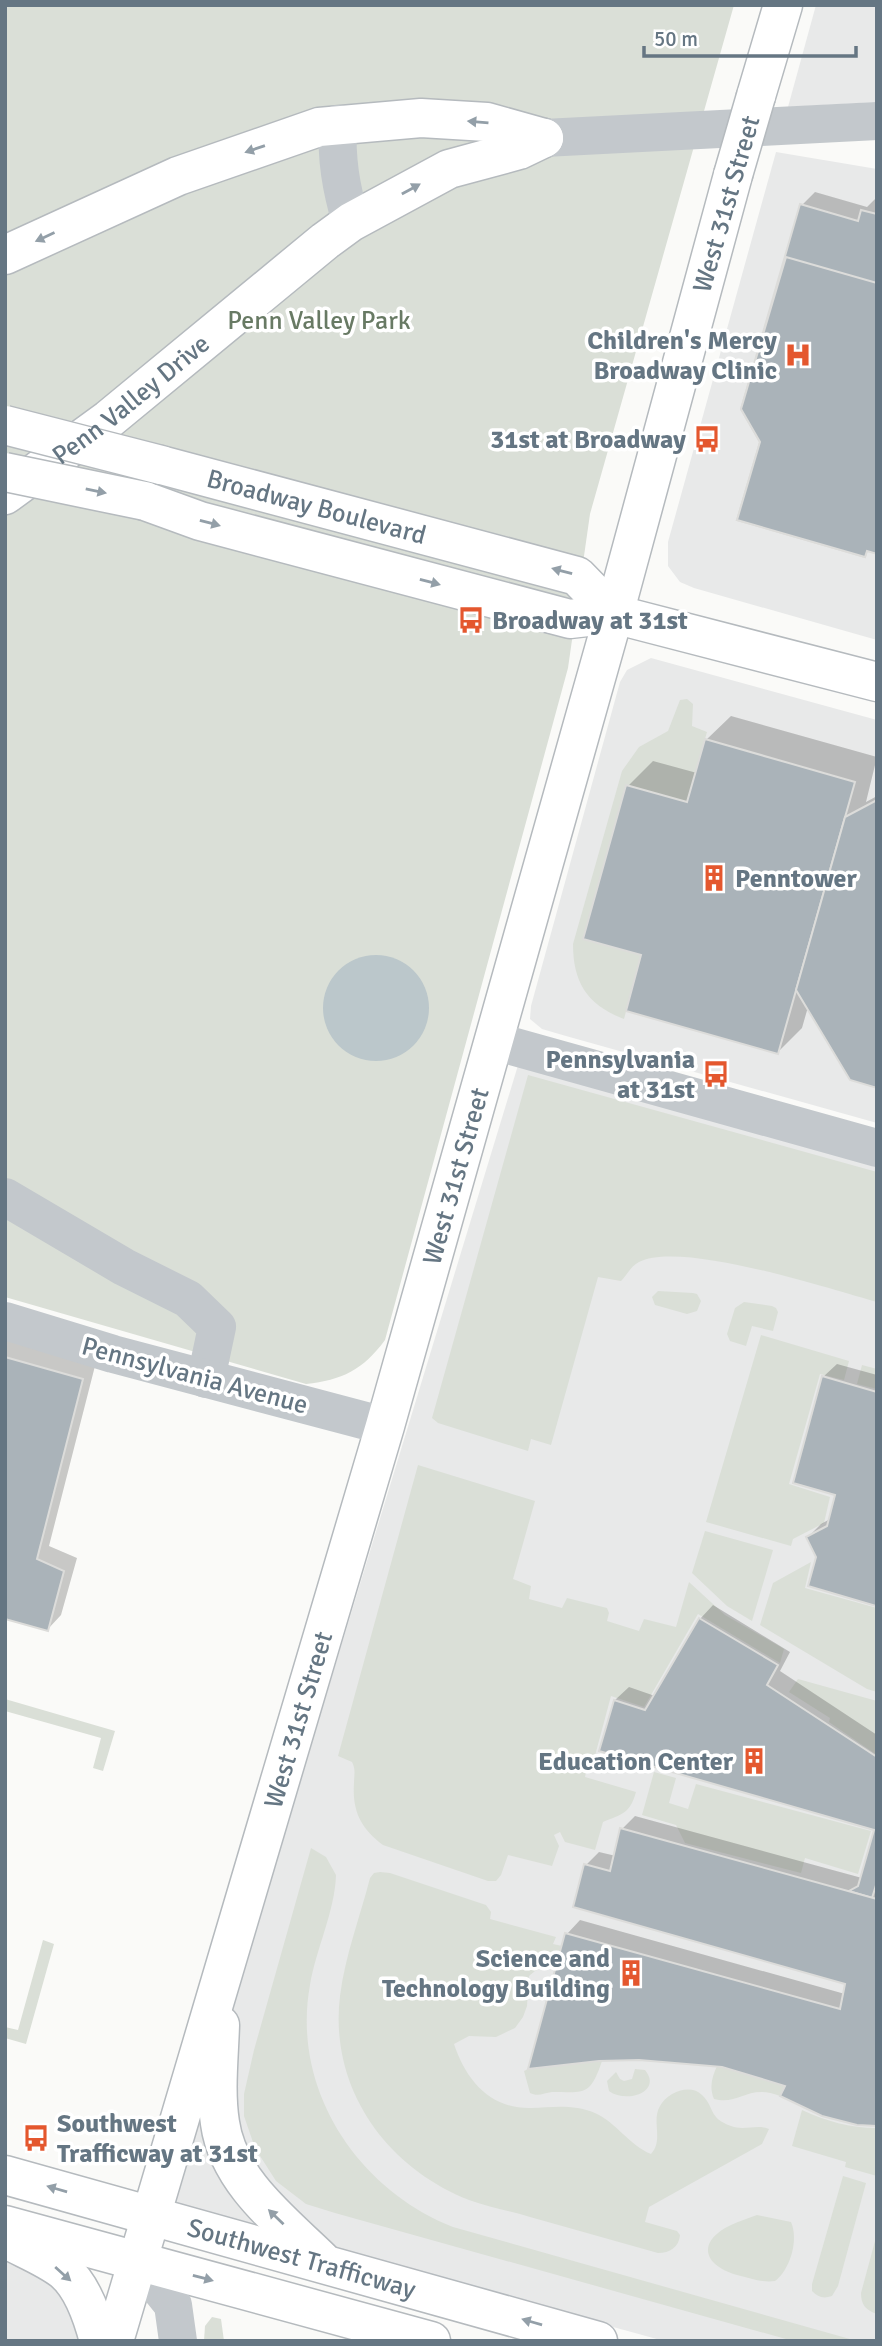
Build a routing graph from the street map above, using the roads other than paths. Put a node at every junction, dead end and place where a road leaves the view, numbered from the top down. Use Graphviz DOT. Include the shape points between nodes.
graph roads {
  1 [pos="783,5"];
  2 [pos="877,121"];
  3 [pos="338,124"];
  4 [pos="544,138"];
  5 [pos="351,222"];
  6 [pos="5,255"];
  7 [pos="5,425"];
  8 [pos="5,472"];
  9 [pos="5,495"];
  10 [pos="614,614"];
  11 [pos="877,682"];
  12 [pos="494,1041"];
  13 [pos="877,1148"];
  14 [pos="5,1197"];
  15 [pos="5,1321"];
  16 [pos="206,1379"];
  17 [pos="385,1426"];
  18 [pos="220,1979"];
  19 [pos="5,2175"];
  20 [pos="109,2204"];
  21 [pos="150,2216"];
  22 [pos="5,2225"];
  23 [pos="5,2238"];
  24 [pos="137,2260"];
  25 [pos="326,2264"];
  26 [pos="99,2341"];
  27 [pos="114,2341"];
  28 [pos="178,2341"];
  29 [pos="431,2341"];
  30 [pos="598,2341"];
  1 -- 10 [label="main road, West 31st Street, bridge"];
  2 -- 4 [label="street"];
  4 -- 3 [label="main road, one-way" via="487,122 461,120"];
  3 -- 5 [label="street" via="336,154"];
  3 -- 6 [label="main road, one-way" via="178,176"];
  5 -- 4 [label="main road, Penn Valley Drive, one-way" via="449,169 519,150"];
  5 -- 9 [label="main road, Penn Valley Drive" via="109,419"];
  10 -- 7 [label="main road, Broadway Boulevard, one-way, bridge" via="577,576"];
  8 -- 10 [label="main road, Broadway Boulevard, one-way, bridge" via="145,501 200,520 570,619"];
  10 -- 11 [label="main road, Broadway Boulevard"];
  10 -- 12 [label="main road, West 31st Street"];
  12 -- 13 [label="street"];
  12 -- 17 [label="main road, West 31st Street"];
  14 -- 16 [label="street" via="188,1299 217,1327"];
  15 -- 16 [label="street, Pennsylvania Avenue"];
  16 -- 17 [label="street, Pennsylvania Avenue"];
  17 -- 18 [label="main road, West 31st Street"];
  18 -- 21 [label="main road, West 31st Street"];
  25 -- 18 [label="main road, one-way" via="266,2207 229,2156 220,2123"];
  20 -- 19 [label="main road, Southwest Trafficway, one-way"];
  20 -- 21 [label="main road, Southwest Trafficway"];
  20 -- 24 [label="main road"];
  21 -- 24 [label="main road, West 31st Street"];
  21 -- 25 [label="main road, Southwest Trafficway"];
  22 -- 24 [label="main road, Southwest Trafficway"];
  23 -- 26 [label="main road, one-way" via="64,2272 94,2320"];
  24 -- 27 [label="main road, West 31st Street"];
  24 -- 28 [label="street" via="173,2305"];
  24 -- 29 [label="main road, Southwest Trafficway, one-way"];
  30 -- 25 [label="main road, Southwest Trafficway, one-way"];
}
